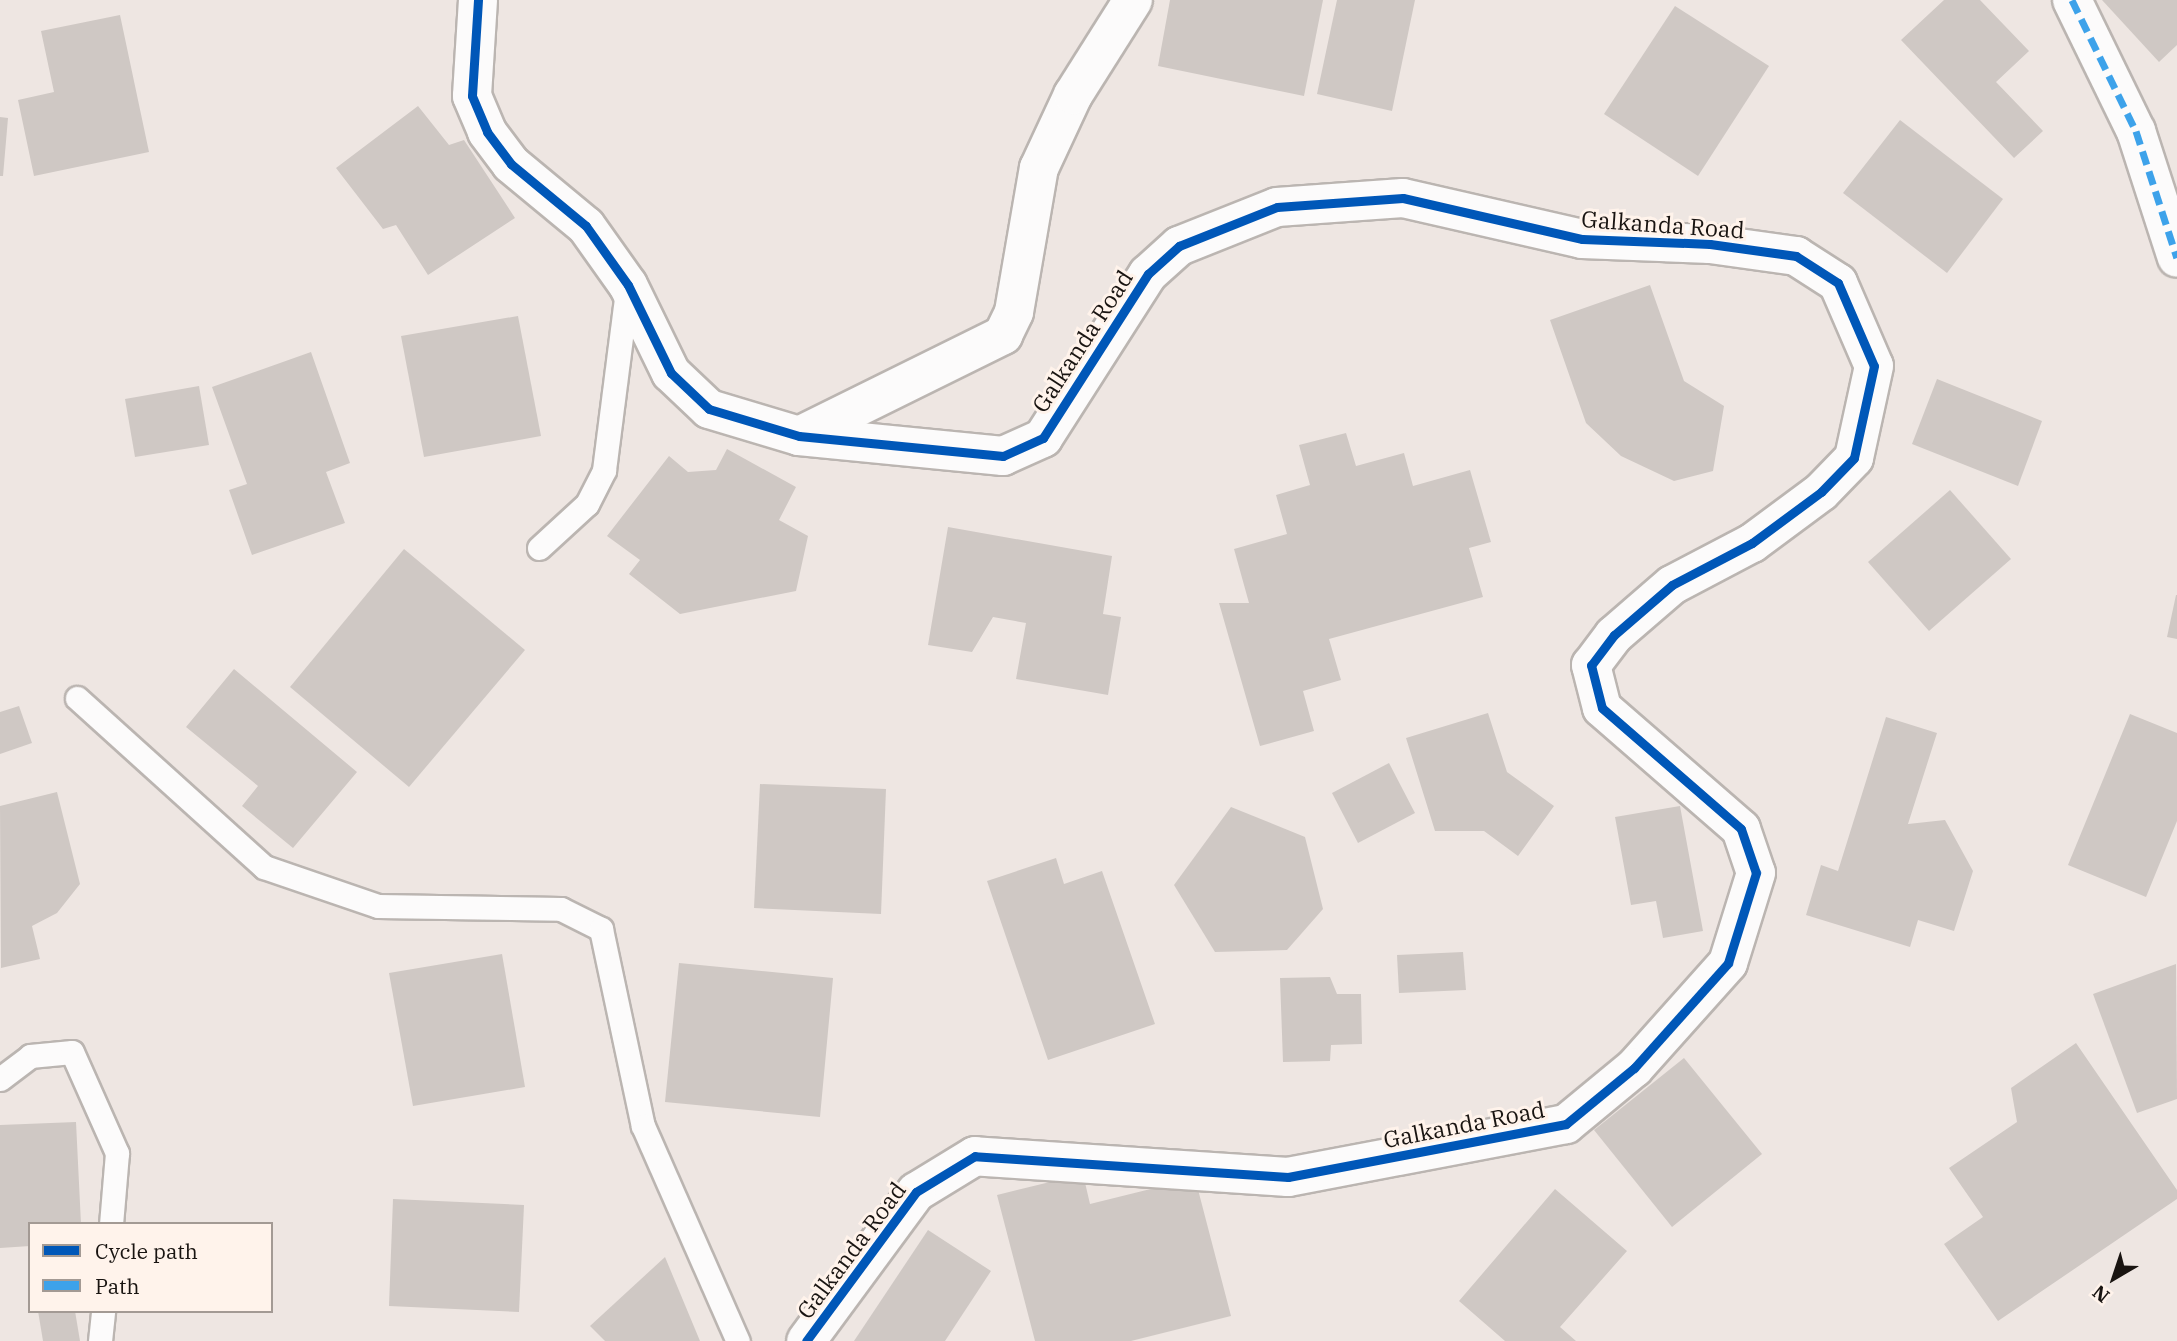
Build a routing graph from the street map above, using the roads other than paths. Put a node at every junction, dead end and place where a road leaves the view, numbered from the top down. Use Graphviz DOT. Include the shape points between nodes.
graph roads {
  1 [pos="478,0"];
  2 [pos="1133,0"];
  3 [pos="2072,0"];
  4 [pos="2177,258"];
  5 [pos="628,285"];
  6 [pos="799,436"];
  7 [pos="539,548"];
  8 [pos="77,698"];
  9 [pos="0,1079"];
  10 [pos="111,1222"];
  11 [pos="103,1313"];
  12 [pos="100,1341"];
  13 [pos="738,1341"];
  14 [pos="806,1341"];
  1 -- 5 [label="street, Galkanda Road" via="472,96 487,132 511,163 586,226"];
  2 -- 6 [label="street" via="1073,95 1039,168 1014,312 1003,335"];
  3 -- 4 [label="street" via="2136,131"];
  5 -- 6 [label="street, Galkanda Road" via="671,373 709,409"];
  5 -- 7 [label="lane" via="604,470 587,504"];
  6 -- 14 [label="street, Galkanda Road" via="1003,456 1043,438 1148,274 1180,246 1277,207 1403,198 1581,239 1710,244 1796,256 1838,283 1874,366 1854,458 1821,492 1752,543 1672,585 1614,635 1591,664 1602,708 1741,829 1756,873 1728,963 1634,1068 1566,1124 1289,1177 975,1156 916,1192"];
  8 -- 13 [label="lane" via="264,867 378,906 561,909 601,929 643,1126"];
  9 -- 10 [label="lane" via="30,1056 72,1052 117,1153"];
  11 -- 12 [label="lane"];
}
